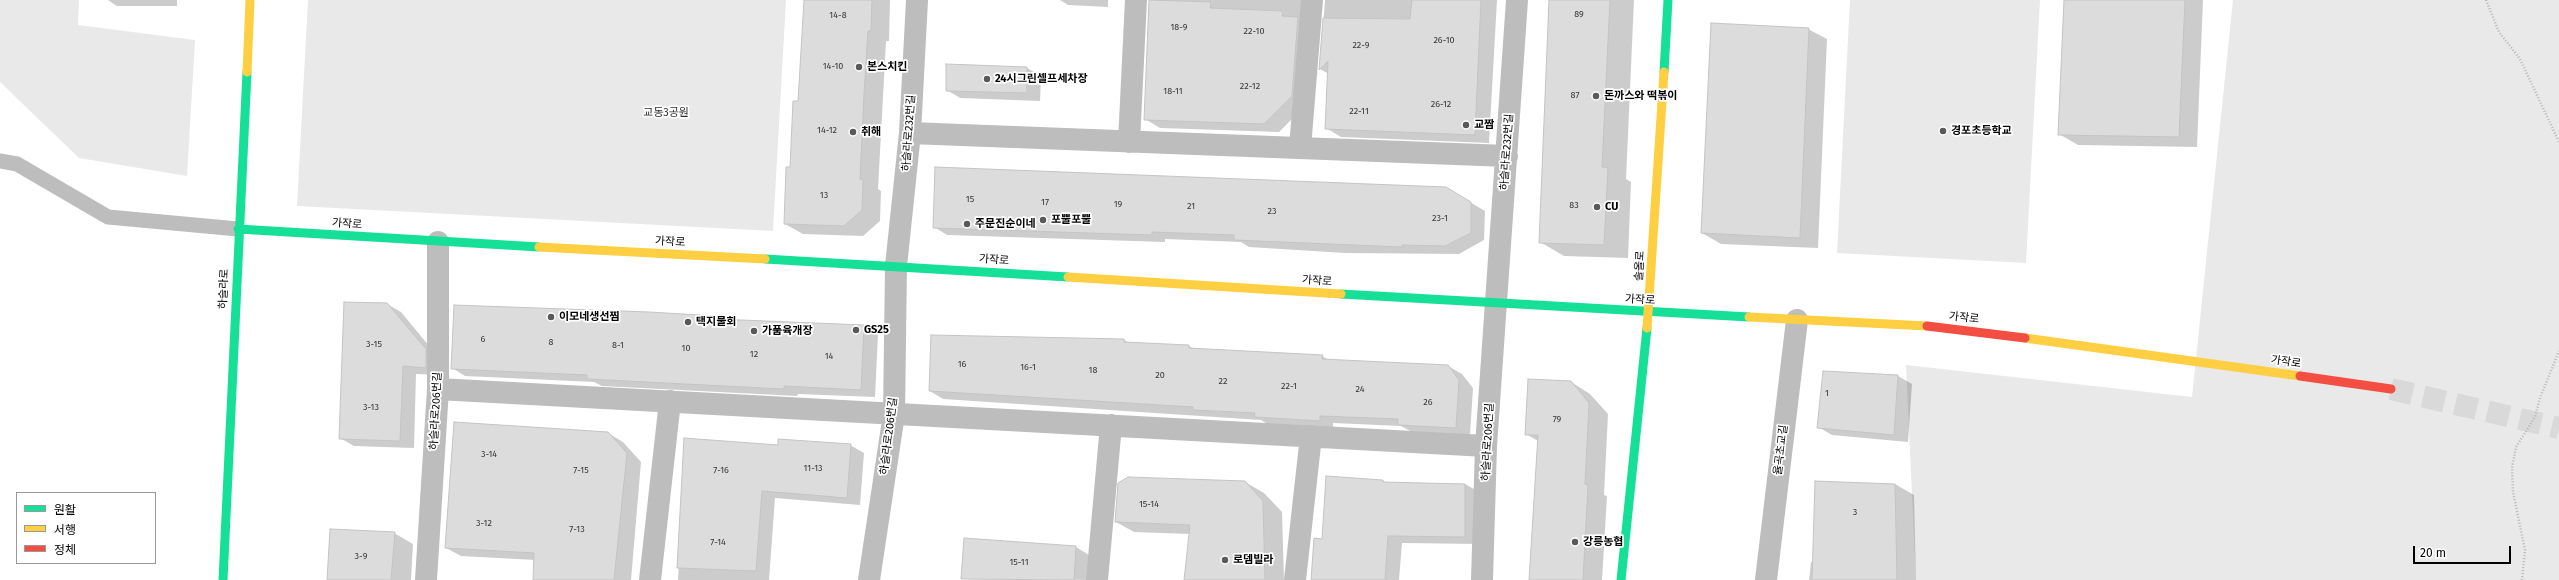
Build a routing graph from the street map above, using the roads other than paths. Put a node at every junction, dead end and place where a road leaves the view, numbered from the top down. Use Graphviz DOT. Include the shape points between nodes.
graph roads {
  1 [pos="250,0"];
  2 [pos="917,0"];
  3 [pos="1136,0"];
  4 [pos="1312,0"];
  5 [pos="1517,0"];
  6 [pos="1668,0"];
  7 [pos="910,133"];
  8 [pos="1129,142"];
  9 [pos="1300,148"];
  10 [pos="1507,156"];
  11 [pos="0,161"];
  12 [pos="238,229"];
  13 [pos="438,242"];
  14 [pos="896,266"];
  15 [pos="1498,304"];
  16 [pos="1649,312"];
  17 [pos="1796,320"];
  18 [pos="438,388"];
  19 [pos="2391,388"];
  20 [pos="670,401"];
  21 [pos="894,414"];
  22 [pos="1112,425"];
  23 [pos="1310,436"];
  24 [pos="1486,446"];
  25 [pos="223,580"];
  26 [pos="426,580"];
  27 [pos="650,580"];
  28 [pos="869,580"];
  29 [pos="1097,580"];
  30 [pos="1295,580"];
  31 [pos="1482,580"];
  32 [pos="1621,580"];
  33 [pos="1766,580"];
  1 -- 12 [label="street, 하슬라로"];
  2 -- 7 [label="street, 하슬라로232번길"];
  3 -- 8 [label="street"];
  4 -- 9 [label="street"];
  5 -- 10 [label="street, 하슬라로232번길"];
  6 -- 16 [label="street, 솔올로"];
  7 -- 8 [label="street"];
  7 -- 14 [label="street, 하슬라로232번길"];
  8 -- 9 [label="street"];
  9 -- 10 [label="street"];
  10 -- 15 [label="street, 하슬라로232번길"];
  11 -- 12 [label="lane" via="17,164 108,217"];
  12 -- 13 [label="street, 가작로"];
  12 -- 25 [label="street, 하슬라로"];
  13 -- 14 [label="street, 가작로"];
  13 -- 18 [label="street, 하슬라로206번길"];
  14 -- 15 [label="street, 가작로"];
  14 -- 21 [label="street, 하슬라로206번길"];
  15 -- 16 [label="street, 가작로"];
  15 -- 24 [label="street, 하슬라로206번길"];
  16 -- 17 [label="street, 가작로"];
  16 -- 32 [label="street, 솔올로"];
  17 -- 19 [label="street, 가작로" via="1956,328"];
  17 -- 33 [label="street, 율곡초교길"];
  18 -- 20 [label="street"];
  18 -- 26 [label="street, 하슬라로206번길"];
  20 -- 21 [label="street"];
  20 -- 27 [label="street"];
  21 -- 22 [label="street"];
  21 -- 28 [label="street, 하슬라로206번길"];
  22 -- 23 [label="street"];
  22 -- 29 [label="street"];
  23 -- 24 [label="street"];
  23 -- 30 [label="street"];
  24 -- 31 [label="street, 하슬라로206번길"];
}
